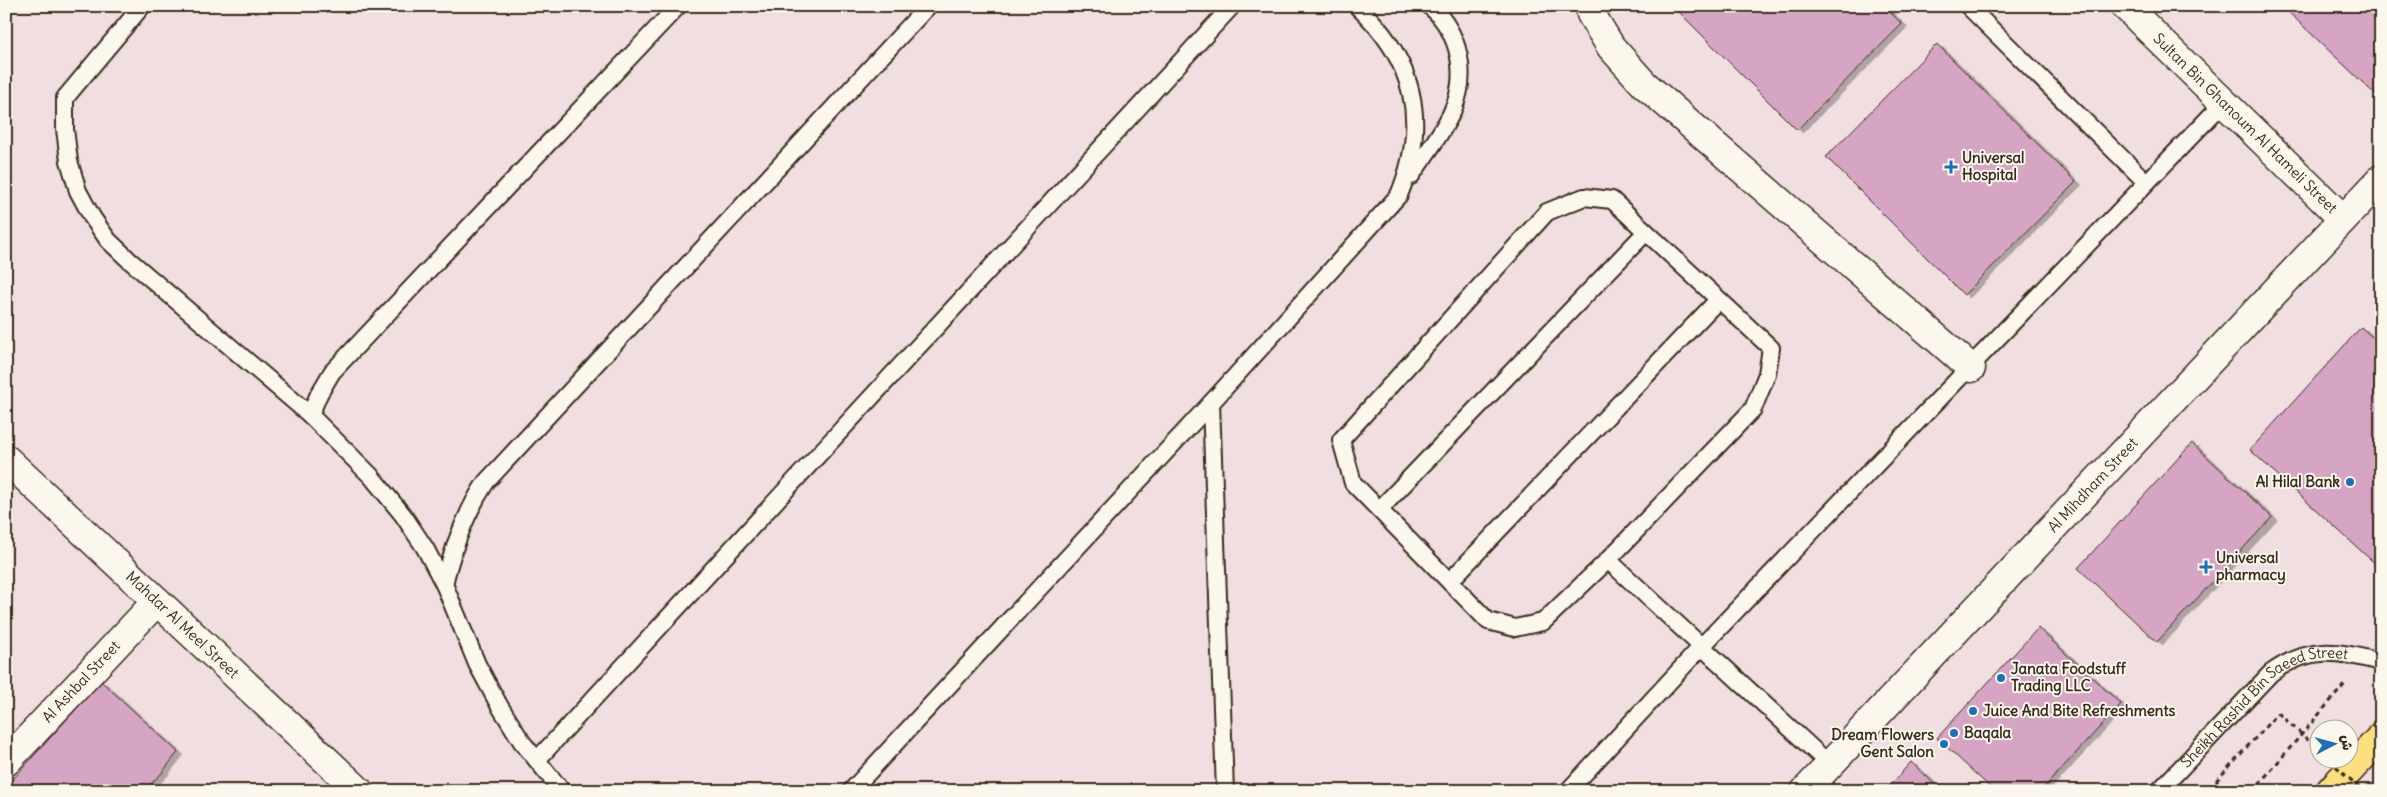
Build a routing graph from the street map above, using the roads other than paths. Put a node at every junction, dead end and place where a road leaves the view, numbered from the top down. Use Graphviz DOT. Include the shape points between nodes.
graph roads {
  1 [pos="142,6"];
  2 [pos="678,6"];
  3 [pos="928,6"];
  4 [pos="1232,6"];
  5 [pos="1357,6"];
  6 [pos="1430,6"];
  7 [pos="1593,6"];
  8 [pos="1968,6"];
  9 [pos="2125,6"];
  10 [pos="2224,102"];
  11 [pos="2381,178"];
  12 [pos="2146,182"];
  13 [pos="1399,195"];
  14 [pos="2342,219"];
  15 [pos="1646,232"];
  16 [pos="1718,301"];
  17 [pos="1971,368"];
  18 [pos="1212,403"];
  19 [pos="310,415"];
  20 [pos="6,459"];
  21 [pos="1380,509"];
  22 [pos="1608,560"];
  23 [pos="1450,581"];
  24 [pos="444,584"];
  25 [pos="157,601"];
  26 [pos="1703,645"];
  27 [pos="2374,661"];
  28 [pos="2381,737"];
  29 [pos="537,760"];
  30 [pos="6,762"];
  31 [pos="1830,765"];
  32 [pos="359,791"];
  33 [pos="562,791"];
  34 [pos="851,791"];
  35 [pos="1225,791"];
  36 [pos="1568,791"];
  37 [pos="1805,791"];
  38 [pos="2159,791"];
  39 [pos="2330,791"];
  1 -- 19 [label="lane" via="65,98 64,129 78,191 108,240"];
  2 -- 19 [label="lane" via="332,372"];
  3 -- 24 [label="lane" via="486,482 465,519 452,551"];
  4 -- 29 [label="lane"];
  5 -- 13 [label="lane" via="1396,52 1407,75 1413,99 1416,123 1414,148"];
  6 -- 13 [label="lane" via="1455,39 1461,78 1452,114"];
  7 -- 17 [label="street" via="1591,14 1611,47 1644,84"];
  8 -- 12 [label="lane"];
  9 -- 10 [label="street, Sultan Bin Ghanoum Al Hameli Street"];
  10 -- 12 [label="lane"];
  10 -- 14 [label="street, Sultan Bin Ghanoum Al Hameli Street"];
  11 -- 14 [label="street, Al Mihdham Street"];
  12 -- 17 [label="lane"];
  13 -- 18 [label="lane"];
  14 -- 31 [label="street, Al Mihdham Street"];
  15 -- 16 [label="lane"];
  15 -- 21 [label="lane"];
  15 -- 21 [label="lane" via="1612,200 1584,197 1547,212 1341,440 1353,483"];
  16 -- 22 [label="lane" via="1771,348 1768,374 1753,409"];
  16 -- 23 [label="lane"];
  17 -- 26 [label="lane"];
  18 -- 34 [label="lane"];
  18 -- 35 [label="lane"];
  19 -- 24 [label="lane" via="371,476 403,515"];
  20 -- 25 [label="street, Mahdar Al Meel Street"];
  21 -- 23 [label="lane"];
  22 -- 23 [label="lane" via="1543,622 1515,628 1488,621"];
  22 -- 26 [label="lane"];
  24 -- 29 [label="lane" via="476,664 522,742"];
  25 -- 30 [label="street, Al Ashbal Street"];
  25 -- 32 [label="street, Mahdar Al Meel Street"];
  26 -- 31 [label="lane"];
  26 -- 36 [label="lane"];
  27 -- 38 [label="lane, Sheikh Rashid Bin Saeed Street" via="2314,652 2284,663 2271,672"];
  28 -- 39 [label="main road"];
  29 -- 33 [label="lane"];
  31 -- 37 [label="street, Al Mihdham Street"];
}
